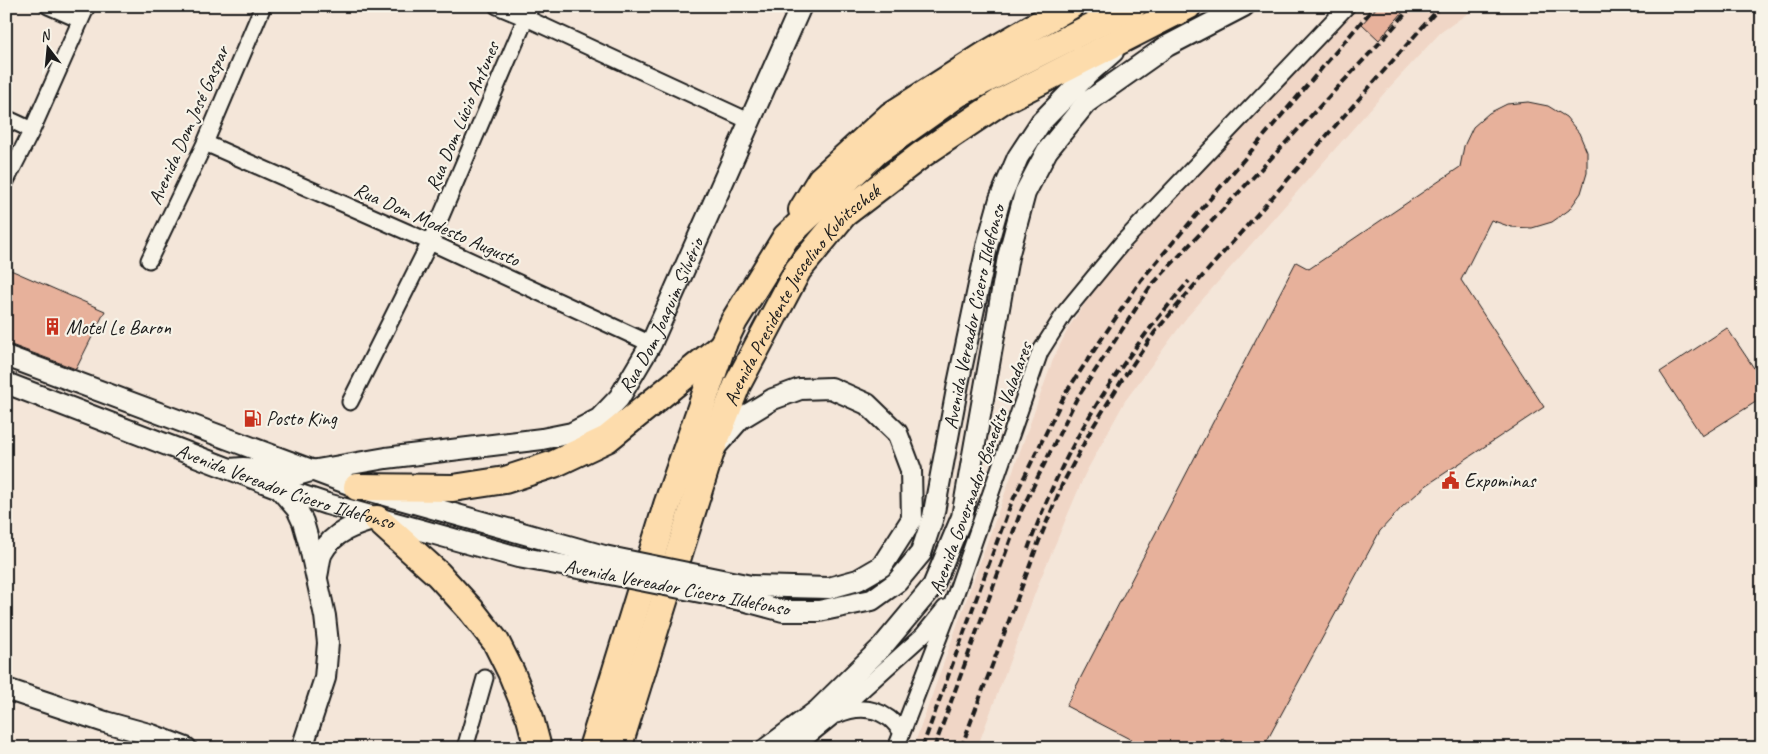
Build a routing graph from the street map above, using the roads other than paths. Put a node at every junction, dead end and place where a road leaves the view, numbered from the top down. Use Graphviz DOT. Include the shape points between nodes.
graph roads {
  1 [pos="48,6"];
  2 [pos="263,6"];
  3 [pos="497,6"];
  4 [pos="801,6"];
  5 [pos="1070,6"];
  6 [pos="1188,6"];
  7 [pos="1244,6"];
  8 [pos="1347,6"];
  9 [pos="529,12"];
  10 [pos="84,13"];
  11 [pos="1046,14"];
  12 [pos="1133,15"];
  13 [pos="987,54"];
  14 [pos="6,118"];
  15 [pos="749,122"];
  16 [pos="32,130"];
  17 [pos="205,142"];
  18 [pos="6,181"];
  19 [pos="786,237"];
  20 [pos="430,242"];
  21 [pos="149,260"];
  22 [pos="651,344"];
  23 [pos="723,344"];
  24 [pos="6,356"];
  25 [pos="6,383"];
  26 [pos="350,402"];
  27 [pos="711,451"];
  28 [pos="272,456"];
  29 [pos="386,458"];
  30 [pos="230,469"];
  31 [pos="311,471"];
  32 [pos="357,487"];
  33 [pos="279,488"];
  34 [pos="377,519"];
  35 [pos="602,564"];
  36 [pos="317,578"];
  37 [pos="956,593"];
  38 [pos="749,594"];
  39 [pos="485,678"];
  40 [pos="6,689"];
  41 [pos="831,718"];
  42 [pos="902,732"];
  43 [pos="152,742"];
  44 [pos="792,747"];
  45 [pos="186,748"];
  46 [pos="302,748"];
  47 [pos="465,748"];
  48 [pos="538,748"];
  49 [pos="592,748"];
  50 [pos="618,748"];
  51 [pos="767,748"];
  52 [pos="896,748"];
  1 -- 10 [label="street"];
  2 -- 17 [label="street, Avenida Dom José Gaspar"];
  3 -- 9 [label="street"];
  4 -- 15 [label="main road, Rua Dom Joaquim Silvério"];
  5 -- 11 [label="highway"];
  6 -- 12 [label="highway, Avenida Presidente Juscelino Kubitschek"];
  7 -- 51 [label="main road" via="1167,46 1086,103 1047,150 1025,193 1008,257 962,516 933,586 882,647 818,710"];
  8 -- 37 [label="street, Avenida Governador Benedito Valadares" via="1122,243 1066,311 1040,352"];
  9 -- 15 [label="street"];
  9 -- 20 [label="street, Rua Dom Lúcio Antunes"];
  10 -- 16 [label="street"];
  11 -- 13 [label="highway"];
  12 -- 13 [label="highway" via="1043,33"];
  12 -- 19 [label="highway, Avenida Presidente Juscelino Kubitschek" via="959,93 876,152"];
  12 -- 27 [label="highway, Avenida Presidente Juscelino Kubitschek" via="921,155 844,214 798,270 737,385"];
  12 -- 38 [label="main road, Avenida Vereador Cícero Ildefonso" via="1088,74 1041,122 1018,158 1000,199 962,365 933,517 921,553 898,582 872,600 818,611 783,611"];
  13 -- 19 [label="highway" via="890,116 869,135 821,179"];
  14 -- 16 [label="street"];
  15 -- 22 [label="main road, Rua Dom Joaquim Silvério"];
  16 -- 18 [label="street"];
  17 -- 20 [label="street, Rua Dom Modesto Augusto"];
  17 -- 21 [label="street, Avenida Dom José Gaspar"];
  19 -- 23 [label="highway, Avenida Presidente Juscelino Kubitschek"];
  20 -- 22 [label="street, Rua Dom Modesto Augusto"];
  20 -- 26 [label="street, Rua Dom Lúcio Antunes"];
  22 -- 29 [label="main road, Rua Dom Joaquim Silvério" via="619,398 599,419 572,433"];
  23 -- 32 [label="highway" via="607,439 554,464 506,480 453,488"];
  23 -- 49 [label="highway, Avenida Presidente Juscelino Kubitschek" via="667,505"];
  24 -- 28 [label="main road, Avenida Vereador Cícero Ildefonso"];
  25 -- 30 [label="main road, Avenida Vereador Cícero Ildefonso"];
  27 -- 38 [label="main road, Avenida Vereador Cícero Ildefonso" via="740,419 773,400 800,389 831,388 868,404 897,433 911,470 912,519 882,566 858,580 829,588"];
  27 -- 50 [label="highway, Avenida Presidente Juscelino Kubitschek"];
  28 -- 29 [label="main road, Rua Dom Joaquim Silvério"];
  28 -- 31 [label="main road, Avenida Vereador Cícero Ildefonso"];
  29 -- 31 [label="main road, Rua Dom Joaquim Silvério"];
  30 -- 31 [label="main road, Rua Dom Joaquim Silvério" via="258,469 282,476"];
  30 -- 33 [label="main road, Avenida Vereador Cícero Ildefonso"];
  31 -- 32 [label="main road, Avenida Vereador Cícero Ildefonso"];
  32 -- 35 [label="main road, Avenida Vereador Cícero Ildefonso"];
  33 -- 34 [label="main road, Avenida Vereador Cícero Ildefonso"];
  33 -- 36 [label="main road" via="303,522"];
  34 -- 35 [label="main road, Avenida Vereador Cícero Ildefonso" via="518,557"];
  34 -- 36 [label="main road" via="343,531 332,540 322,553"];
  34 -- 48 [label="highway" via="438,574 496,642 530,718"];
  35 -- 38 [label="main road, Avenida Vereador Cícero Ildefonso, bridge"];
  36 -- 46 [label="main road" via="328,643 325,678"];
  37 -- 41 [label="street" via="924,635"];
  37 -- 42 [label="street, Avenida Governador Benedito Valadares"];
  39 -- 47 [label="street"];
  40 -- 43 [label="main road" via="105,722"];
  41 -- 42 [label="street" via="849,710 869,709 888,717"];
  41 -- 44 [label="street"];
  42 -- 52 [label="street, Avenida Governador Benedito Valadares"];
  43 -- 45 [label="main road"];
}
